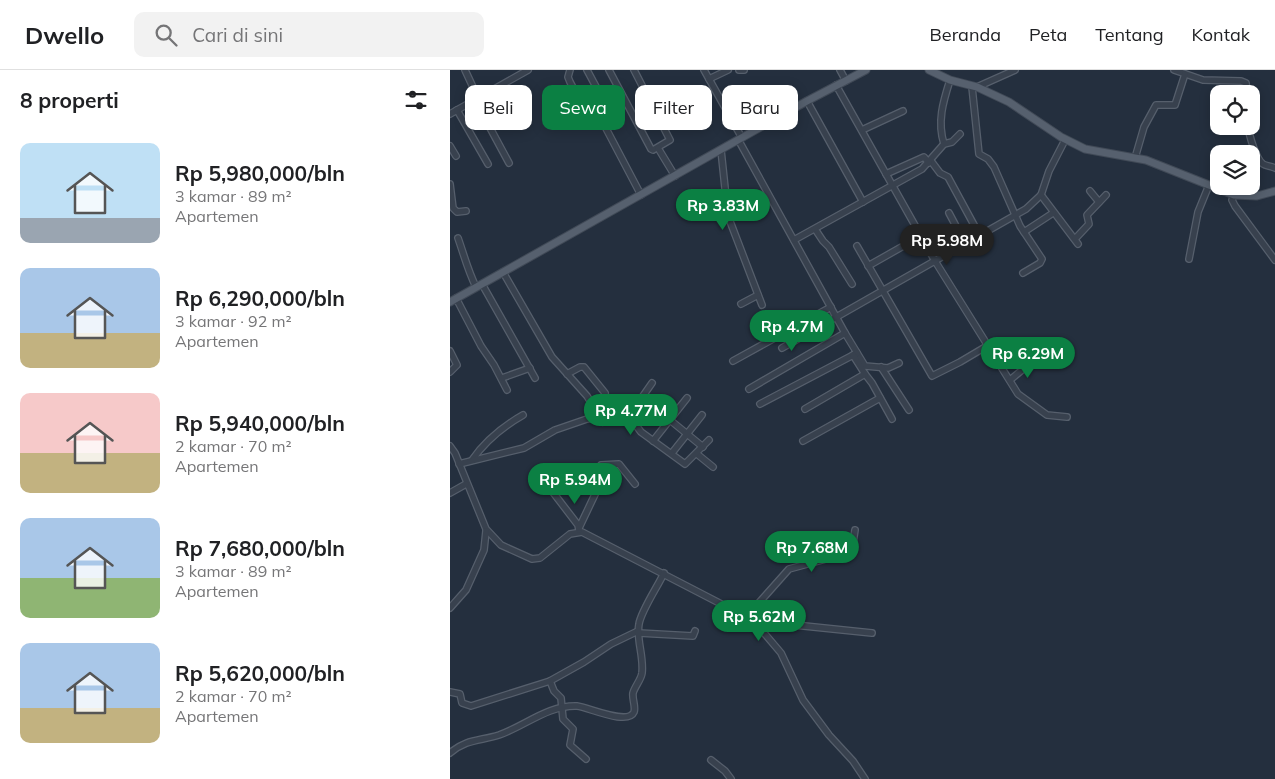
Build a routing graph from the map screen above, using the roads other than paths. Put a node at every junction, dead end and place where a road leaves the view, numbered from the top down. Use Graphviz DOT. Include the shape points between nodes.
graph roads {
  1 [pos="465,70"];
  2 [pos="528,70"];
  3 [pos="570,70"];
  4 [pos="587,70"];
  5 [pos="608,70"];
  6 [pos="634,70"];
  7 [pos="704,70"];
  8 [pos="728,70"];
  9 [pos="739,70"];
  10 [pos="744,70"];
  11 [pos="840,70"];
  12 [pos="866,70"];
  13 [pos="929,70"];
  14 [pos="1015,70"];
  15 [pos="1174,70"];
  16 [pos="1185,74"];
  17 [pos="709,79"];
  18 [pos="950,80"];
  19 [pos="846,81"];
  20 [pos="471,85"];
  21 [pos="502,85"];
  22 [pos="572,85"];
  23 [pos="595,85"];
  24 [pos="616,85"];
  25 [pos="1246,85"];
  26 [pos="836,86"];
  27 [pos="975,87"];
  28 [pos="625,101"];
  29 [pos="807,101"];
  30 [pos="465,106"];
  31 [pos="457,110"];
  32 [pos="903,111"];
  33 [pos="450,114"];
  34 [pos="492,130"];
  35 [pos="607,130"];
  36 [pos="862,130"];
  37 [pos="960,134"];
  38 [pos="1249,135"];
  39 [pos="741,139"];
  40 [pos="1065,140"];
  41 [pos="944,144"];
  42 [pos="450,146"];
  43 [pos="658,148"];
  44 [pos="721,150"];
  45 [pos="979,154"];
  46 [pos="456,156"];
  47 [pos="1135,158"];
  48 [pos="979,161"];
  49 [pos="930,162"];
  50 [pos="509,163"];
  51 [pos="488,164"];
  52 [pos="1275,168"];
  53 [pos="886,174"];
  54 [pos="675,176"];
  55 [pos="450,184"];
  56 [pos="891,185"];
  57 [pos="1209,185"];
  58 [pos="1090,191"];
  59 [pos="1275,191"];
  60 [pos="641,194"];
  61 [pos="1041,195"];
  62 [pos="1106,195"];
  63 [pos="1234,195"];
  64 [pos="863,202"];
  65 [pos="1099,202"];
  66 [pos="466,211"];
  67 [pos="1053,213"];
  68 [pos="949,214"];
  69 [pos="1015,216"];
  70 [pos="815,229"];
  71 [pos="1024,232"];
  72 [pos="980,236"];
  73 [pos="919,237"];
  74 [pos="458,238"];
  75 [pos="794,240"];
  76 [pos="966,245"];
  77 [pos="857,246"];
  78 [pos="1189,259"];
  79 [pos="1275,260"];
  80 [pos="935,261"];
  81 [pos="868,266"];
  82 [pos="503,272"];
  83 [pos="1023,273"];
  84 [pos="852,284"];
  85 [pos="479,285"];
  86 [pos="882,290"];
  87 [pos="758,295"];
  88 [pos="453,300"];
  89 [pos="741,304"];
  90 [pos="762,304"];
  91 [pos="831,307"];
  92 [pos="837,318"];
  93 [pos="845,333"];
  94 [pos="987,346"];
  95 [pos="782,348"];
  96 [pos="450,351"];
  97 [pos="855,354"];
  98 [pos="733,361"];
  99 [pos="1033,361"];
  100 [pos="899,363"];
  101 [pos="881,367"];
  102 [pos="530,368"];
  103 [pos="450,372"];
  104 [pos="567,374"];
  105 [pos="865,374"];
  106 [pos="502,378"];
  107 [pos="535,378"];
  108 [pos="1010,380"];
  109 [pos="652,383"];
  110 [pos="749,389"];
  111 [pos="507,390"];
  112 [pos="605,393"];
  113 [pos="687,398"];
  114 [pos="880,398"];
  115 [pos="760,404"];
  116 [pos="805,410"];
  117 [pos="909,410"];
  118 [pos="523,415"];
  119 [pos="702,415"];
  120 [pos="629,416"];
  121 [pos="1067,417"];
  122 [pos="892,419"];
  123 [pos="670,420"];
  124 [pos="603,422"];
  125 [pos="686,434"];
  126 [pos="709,440"];
  127 [pos="653,441"];
  128 [pos="803,441"];
  129 [pos="450,446"];
  130 [pos="703,448"];
  131 [pos="452,453"];
  132 [pos="672,453"];
  133 [pos="697,454"];
  134 [pos="472,460"];
  135 [pos="459,464"];
  136 [pos="713,467"];
  137 [pos="542,478"];
  138 [pos="466,484"];
  139 [pos="635,484"];
  140 [pos="450,493"];
  141 [pos="486,529"];
  142 [pos="578,530"];
  143 [pos="855,530"];
  144 [pos="664,573"];
  145 [pos="450,608"];
  146 [pos="751,616"];
  147 [pos="695,631"];
  148 [pos="638,632"];
  149 [pos="872,633"];
  150 [pos="550,681"];
  151 [pos="450,692"];
  152 [pos="563,708"];
  153 [pos="450,753"];
  154 [pos="586,759"];
  155 [pos="711,760"];
  156 [pos="731,779"];
  157 [pos="865,779"];
  1 -- 20 [label="street"];
  2 -- 21 [label="street"];
  3 -- 22 [label="street" via="568,77"];
  4 -- 23 [label="street"];
  5 -- 24 [label="street"];
  6 -- 43 [label="street" via="670,140"];
  7 -- 17 [label="street"];
  8 -- 17 [label="street"];
  9 -- 10 [label="street"];
  11 -- 19 [label="street"];
  12 -- 19 [label="main road"];
  13 -- 18 [label="main road"];
  14 -- 27 [label="street"];
  15 -- 16 [label="street"];
  16 -- 25 [label="street" via="1203,80 1241,81"];
  16 -- 47 [label="street" via="1175,105 1156,105 1144,127"];
  17 -- 39 [label="street"];
  18 -- 27 [label="main road"];
  18 -- 41 [label="street" via="941,111 940,129"];
  19 -- 26 [label="main road"];
  26 -- 29 [label="main road"];
  26 -- 36 [label="street"];
  27 -- 40 [label="main road" via="1009,102"];
  27 -- 45 [label="street"];
  28 -- 43 [label="street" via="650,149"];
  29 -- 39 [label="main road"];
  29 -- 64 [label="street"];
  30 -- 31 [label="street"];
  31 -- 33 [label="street"];
  31 -- 51 [label="street"];
  32 -- 36 [label="street"];
  34 -- 50 [label="street"];
  35 -- 60 [label="street"];
  36 -- 53 [label="street"];
  37 -- 41 [label="street" via="952,142"];
  38 -- 52 [label="street" via="1259,159"];
  39 -- 44 [label="main road"];
  39 -- 75 [label="street"];
  40 -- 47 [label="main road" via="1085,149"];
  40 -- 61 [label="street"];
  41 -- 49 [label="street"];
  42 -- 46 [label="street"];
  43 -- 54 [label="street"];
  44 -- 54 [label="main road"];
  44 -- 87 [label="street" via="728,216"];
  45 -- 48 [label="street"];
  45 -- 69 [label="street" via="994,167"];
  47 -- 57 [label="main road"];
  49 -- 53 [label="street" via="924,157"];
  49 -- 56 [label="street"];
  49 -- 72 [label="street" via="948,177"];
  53 -- 56 [label="street"];
  54 -- 60 [label="main road"];
  55 -- 66 [label="street" via="453,208 457,212"];
  56 -- 64 [label="street"];
  56 -- 73 [label="street"];
  57 -- 78 [label="street" via="1198,212"];
  58 -- 65 [label="street"];
  59 -- 63 [label="main road" via="1257,196"];
  60 -- 82 [label="main road"];
  61 -- 67 [label="street"];
  61 -- 69 [label="street"];
  62 -- 65 [label="street"];
  63 -- 79 [label="street" via="1235,206"];
  64 -- 70 [label="street"];
  65 -- 67 [label="street" via="1087,215 1089,224 1077,242"];
  67 -- 71 [label="street"];
  68 -- 76 [label="street"];
  69 -- 71 [label="street"];
  69 -- 72 [label="street"];
  70 -- 75 [label="street"];
  70 -- 84 [label="street"];
  71 -- 83 [label="street" via="1042,261"];
  72 -- 76 [label="street"];
  73 -- 80 [label="street"];
  73 -- 81 [label="street"];
  74 -- 85 [label="street" via="467,269"];
  75 -- 91 [label="street"];
  76 -- 80 [label="street"];
  77 -- 81 [label="street"];
  80 -- 86 [label="street"];
  80 -- 94 [label="street"];
  81 -- 86 [label="street"];
  82 -- 85 [label="main road"];
  82 -- 104 [label="street" via="552,357"];
  85 -- 88 [label="main road"];
  85 -- 102 [label="street"];
  86 -- 92 [label="street"];
  86 -- 94 [label="street" via="932,376"];
  87 -- 89 [label="street"];
  87 -- 90 [label="street"];
  88 -- 106 [label="street"];
  91 -- 92 [label="street"];
  91 -- 98 [label="street"];
  92 -- 93 [label="street"];
  92 -- 95 [label="street"];
  93 -- 97 [label="street"];
  93 -- 110 [label="street"];
  94 -- 108 [label="street"];
  96 -- 103 [label="street" via="458,365"];
  97 -- 101 [label="street" via="866,367"];
  97 -- 105 [label="street"];
  97 -- 115 [label="street"];
  99 -- 108 [label="street"];
  100 -- 101 [label="street"];
  101 -- 117 [label="street"];
  102 -- 106 [label="street"];
  102 -- 107 [label="street"];
  104 -- 112 [label="street" via="584,367"];
  104 -- 124 [label="street" via="587,396"];
  105 -- 114 [label="street"];
  105 -- 116 [label="street"];
  106 -- 111 [label="street"];
  108 -- 121 [label="street" via="1020,397 1047,415"];
  109 -- 120 [label="street"];
  113 -- 123 [label="street"];
  114 -- 122 [label="street"];
  114 -- 128 [label="street"];
  118 -- 134 [label="street" via="498,430"];
  119 -- 125 [label="street"];
  120 -- 124 [label="street"];
  120 -- 127 [label="street"];
  123 -- 125 [label="street"];
  123 -- 127 [label="street"];
  124 -- 134 [label="street" via="588,419 555,430 524,448"];
  125 -- 130 [label="street"];
  125 -- 132 [label="street"];
  126 -- 130 [label="street"];
  127 -- 132 [label="street"];
  129 -- 131 [label="street"];
  130 -- 133 [label="street"];
  131 -- 135 [label="street"];
  132 -- 133 [label="street" via="685,464"];
  133 -- 136 [label="street"];
  134 -- 135 [label="street"];
  135 -- 138 [label="street"];
  137 -- 142 [label="street"];
  138 -- 140 [label="street"];
  138 -- 141 [label="street"];
  139 -- 142 [label="street" via="619,464 601,465 598,488"];
  141 -- 142 [label="street" via="501,545 532,559 544,557"];
  141 -- 145 [label="street" via="484,550 466,590"];
  142 -- 144 [label="street"];
  143 -- 146 [label="street" via="854,542 848,550 789,569"];
  144 -- 146 [label="street" via="729,608"];
  144 -- 148 [label="street" via="639,621"];
  146 -- 149 [label="street" via="756,621"];
  146 -- 157 [label="street" via="781,653 803,700"];
  147 -- 148 [label="street" via="692,636"];
  148 -- 150 [label="street"];
  148 -- 152 [label="street" via="642,674 633,692 632,715 612,716 576,706"];
  150 -- 151 [label="street" via="491,695 471,706 462,703 460,694"];
  150 -- 152 [label="street" via="561,698"];
  152 -- 153 [label="street" via="547,712 499,735 460,744"];
  152 -- 154 [label="street" via="563,719 573,732 570,745"];
  155 -- 156 [label="street"];
}
